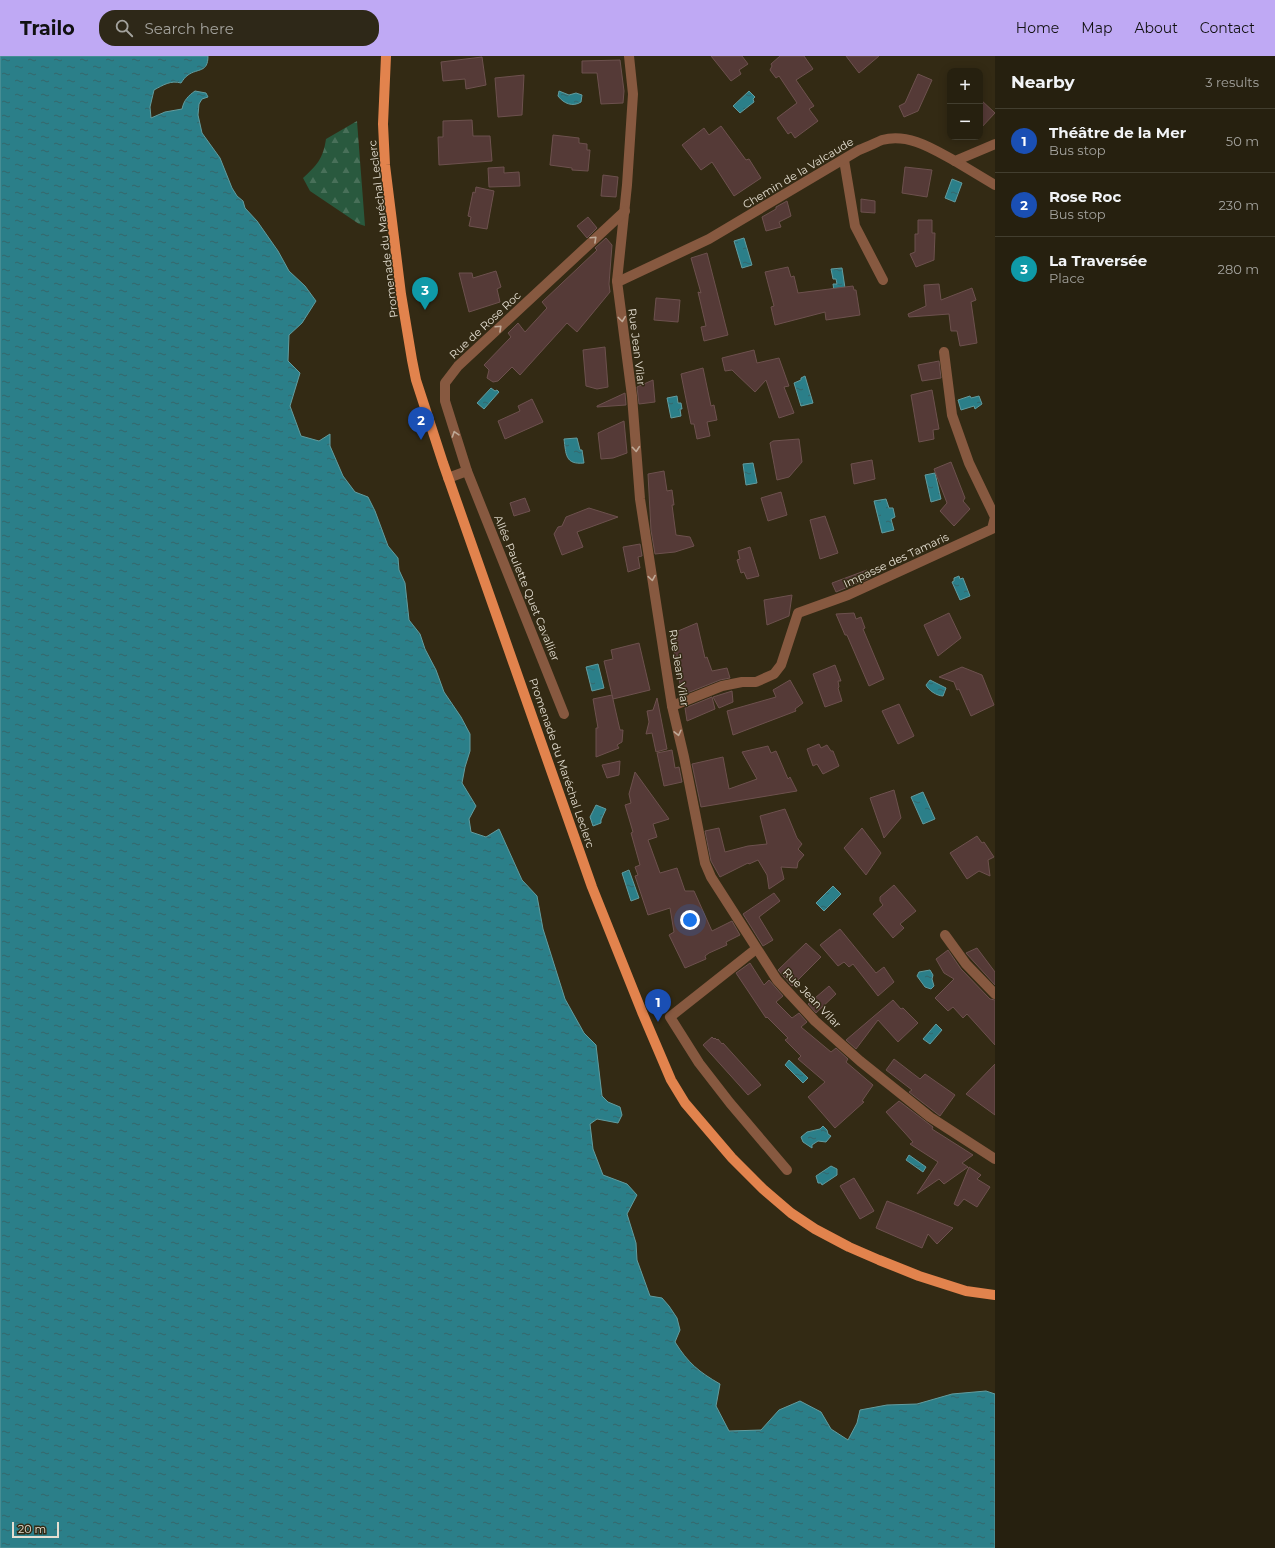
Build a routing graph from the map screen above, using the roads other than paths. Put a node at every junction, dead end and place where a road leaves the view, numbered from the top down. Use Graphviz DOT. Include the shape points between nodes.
graph roads {
  1 [pos="386,56"];
  2 [pos="629,56"];
  3 [pos="995,144"];
  4 [pos="844,160"];
  5 [pos="955,161"];
  6 [pos="995,185"];
  7 [pos="625,211"];
  8 [pos="883,280"];
  9 [pos="617,281"];
  10 [pos="944,352"];
  11 [pos="467,471"];
  12 [pos="448,478"];
  13 [pos="672,706"];
  14 [pos="564,714"];
  15 [pos="944,935"];
  16 [pos="756,949"];
  17 [pos="995,994"];
  18 [pos="995,1159"];
  19 [pos="787,1170"];
  20 [pos="995,1295"];
  1 -- 12 [label="main road, Promenade du Maréchal Leclerc" via="383,124 385,165 401,294 416,380"];
  2 -- 7 [label="street, Rue Jean Vilar" via="633,94"];
  3 -- 5 [label="street"];
  4 -- 5 [label="street, Chemin de la Valcaude" via="859,150 883,140 903,138 928,146"];
  4 -- 8 [label="street" via="854,226"];
  4 -- 9 [label="street, Chemin de la Valcaude" via="709,239"];
  5 -- 6 [label="street, Chemin de la Valcaude"];
  7 -- 9 [label="street, Rue Jean Vilar"];
  11 -- 7 [label="street, Rue de Rose Roc, one-way" via="445,401 445,384 458,366"];
  9 -- 13 [label="street, Rue Jean Vilar, one-way" via="632,396 640,499"];
  10 -- 13 [label="street, Impasse des Tamaris" via="952,415 969,463 995,517 992,529 848,595 798,612 781,665 774,674 756,682 722,686"];
  11 -- 12 [label="street"];
  11 -- 14 [label="street, Allée Paulette Quet Cavallier"];
  12 -- 20 [label="main road, Promenade du Maréchal Leclerc" via="592,887 657,1049 685,1103 758,1184 791,1213 815,1229 849,1247 919,1276 966,1291"];
  13 -- 16 [label="street, Rue Jean Vilar, one-way" via="705,863"];
  15 -- 17 [label="street" via="966,964"];
  16 -- 18 [label="street, Rue Jean Vilar" via="777,980 815,1021 860,1061 930,1118"];
  16 -- 19 [label="street" via="670,1018 699,1063"];
}
